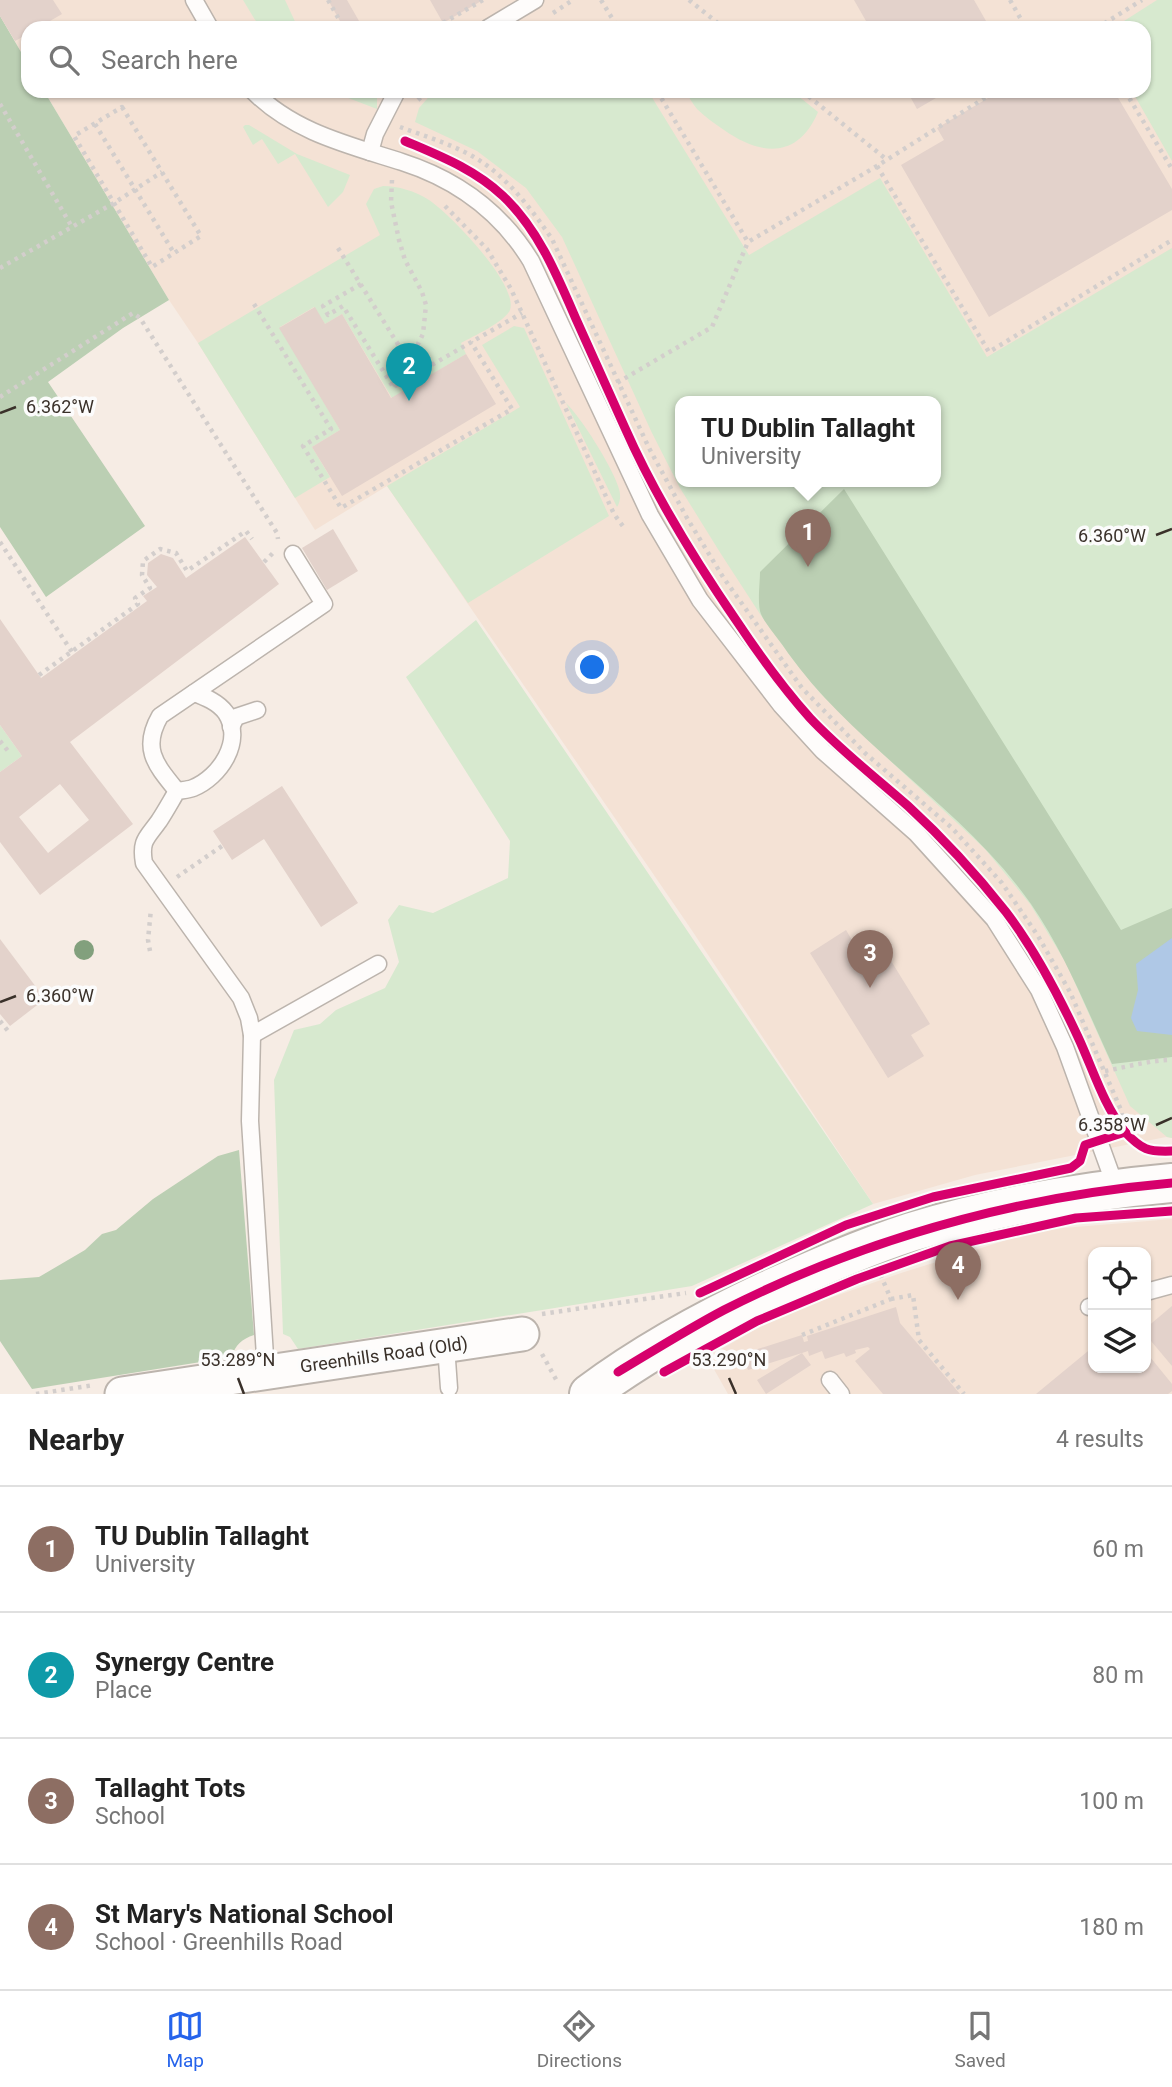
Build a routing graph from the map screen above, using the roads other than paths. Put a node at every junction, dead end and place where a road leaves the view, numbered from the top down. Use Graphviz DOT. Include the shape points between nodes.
graph roads {
  1 [pos="194,0"];
  2 [pos="535,0"];
  3 [pos="206,21"];
  4 [pos="500,21"];
  5 [pos="261,98"];
  6 [pos="393,98"];
  7 [pos="370,152"];
  8 [pos="293,554"];
  9 [pos="194,693"];
  10 [pos="257,710"];
  11 [pos="230,727"];
  12 [pos="177,791"];
  13 [pos="378,964"];
  14 [pos="252,1035"];
  15 [pos="1172,1183"];
  16 [pos="1116,1188"];
  17 [pos="1172,1285"];
  18 [pos="1151,1291"];
  19 [pos="531,1324"];
  20 [pos="446,1346"];
  21 [pos="266,1372"];
  22 [pos="830,1380"];
  23 [pos="613,1387"];
  24 [pos="449,1388"];
  25 [pos="136,1393"];
  26 [pos="841,1394"];
  1 -- 3 [label="lane"];
  2 -- 4 [label="lane"];
  5 -- 7 [label="lane" via="303,128"];
  6 -- 7 [label="lane"];
  7 -- 16 [label="lane" via="456,186 516,237 650,515 700,600 781,705 823,751 916,833 994,919 1039,990 1065,1047"];
  8 -- 9 [label="lane" via="324,604"];
  9 -- 11 [label="lane" via="212,700 226,713"];
  9 -- 12 [label="lane" via="160,716 150,742 152,757"];
  10 -- 11 [label="lane" via="236,717"];
  11 -- 12 [label="lane" via="233,738 226,759 212,776 193,788"];
  12 -- 14 [label="lane" via="147,834 144,863 241,998"];
  13 -- 14 [label="lane"];
  14 -- 21 [label="lane" via="250,1121"];
  15 -- 16 [label="main road"];
  16 -- 23 [label="main road" via="996,1209 832,1261 724,1311"];
  17 -- 18 [label="lane"];
  19 -- 20 [label="street, Greenhills Road (Old)"];
  20 -- 21 [label="street, Greenhills Road (Old)"];
  20 -- 24 [label="lane"];
  21 -- 25 [label="street, Greenhills Road (Old)"];
  22 -- 26 [label="lane"];
}
